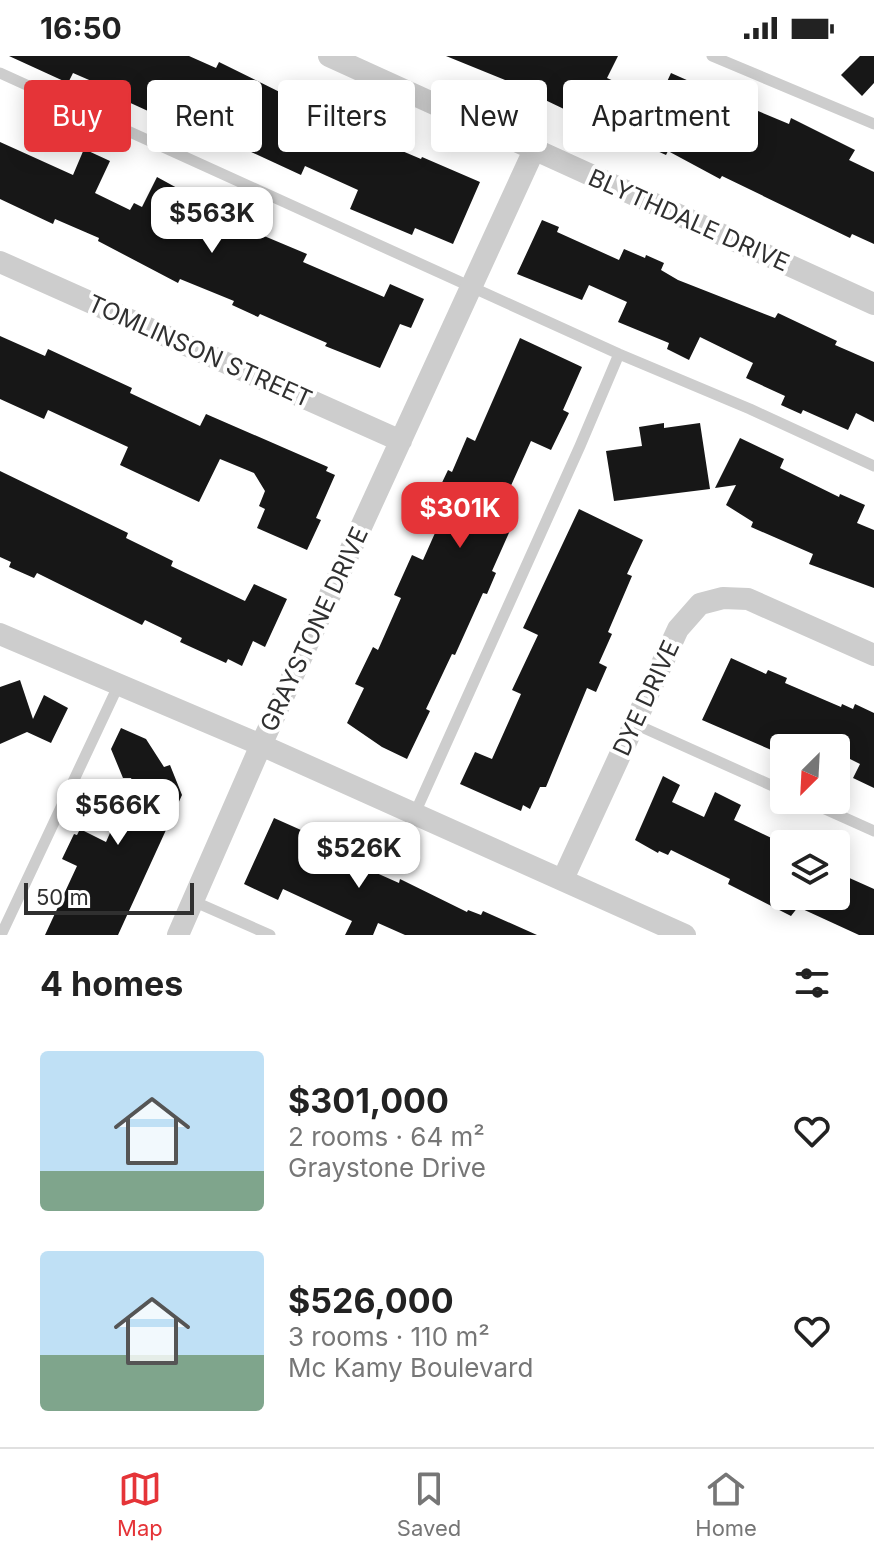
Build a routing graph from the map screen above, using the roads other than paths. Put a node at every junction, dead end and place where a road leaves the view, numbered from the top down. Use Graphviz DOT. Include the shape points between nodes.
graph roads {
  1 [pos="329,56"];
  2 [pos="712,56"];
  3 [pos="0,73"];
  4 [pos="431,103"];
  5 [pos="874,124"];
  6 [pos="533,152"];
  7 [pos="538,152"];
  8 [pos="0,262"];
  9 [pos="472,286"];
  10 [pos="874,304"];
  11 [pos="619,354"];
  12 [pos="401,441"];
  13 [pos="874,466"];
  14 [pos="0,634"];
  15 [pos="874,655"];
  16 [pos="119,684"];
  17 [pos="635,724"];
  18 [pos="261,745"];
  19 [pos="770,785"];
  20 [pos="415,813"];
  21 [pos="836,814"];
  22 [pos="874,831"];
  23 [pos="563,879"];
  24 [pos="193,901"];
  25 [pos="1,935"];
  26 [pos="178,935"];
  27 [pos="270,935"];
  28 [pos="685,935"];
  1 -- 4 [label="street, BLYTHDALE DRIVE"];
  2 -- 5 [label="lane"];
  3 -- 9 [label="lane"];
  6 -- 9 [label="street, GRAYSTONE DRIVE"];
  7 -- 10 [label="street, BLYTHDALE DRIVE"];
  8 -- 12 [label="street, TOMLINSON STREET"];
  9 -- 11 [label="lane"];
  9 -- 12 [label="street, GRAYSTONE DRIVE"];
  11 -- 13 [label="lane"];
  11 -- 20 [label="lane"];
  12 -- 18 [label="street, GRAYSTONE DRIVE"];
  14 -- 16 [label="street"];
  15 -- 17 [label="street, DYE DRIVE" via="748,599 700,604 678,629"];
  16 -- 18 [label="street"];
  16 -- 25 [label="lane"];
  17 -- 19 [label="lane"];
  17 -- 23 [label="street, DYE DRIVE"];
  18 -- 20 [label="street"];
  18 -- 24 [label="street, GRAYSTONE DRIVE"];
  20 -- 23 [label="street"];
  21 -- 22 [label="lane"];
  23 -- 28 [label="street"];
  24 -- 26 [label="street, GRAYSTONE DRIVE"];
  24 -- 27 [label="lane"];
}
